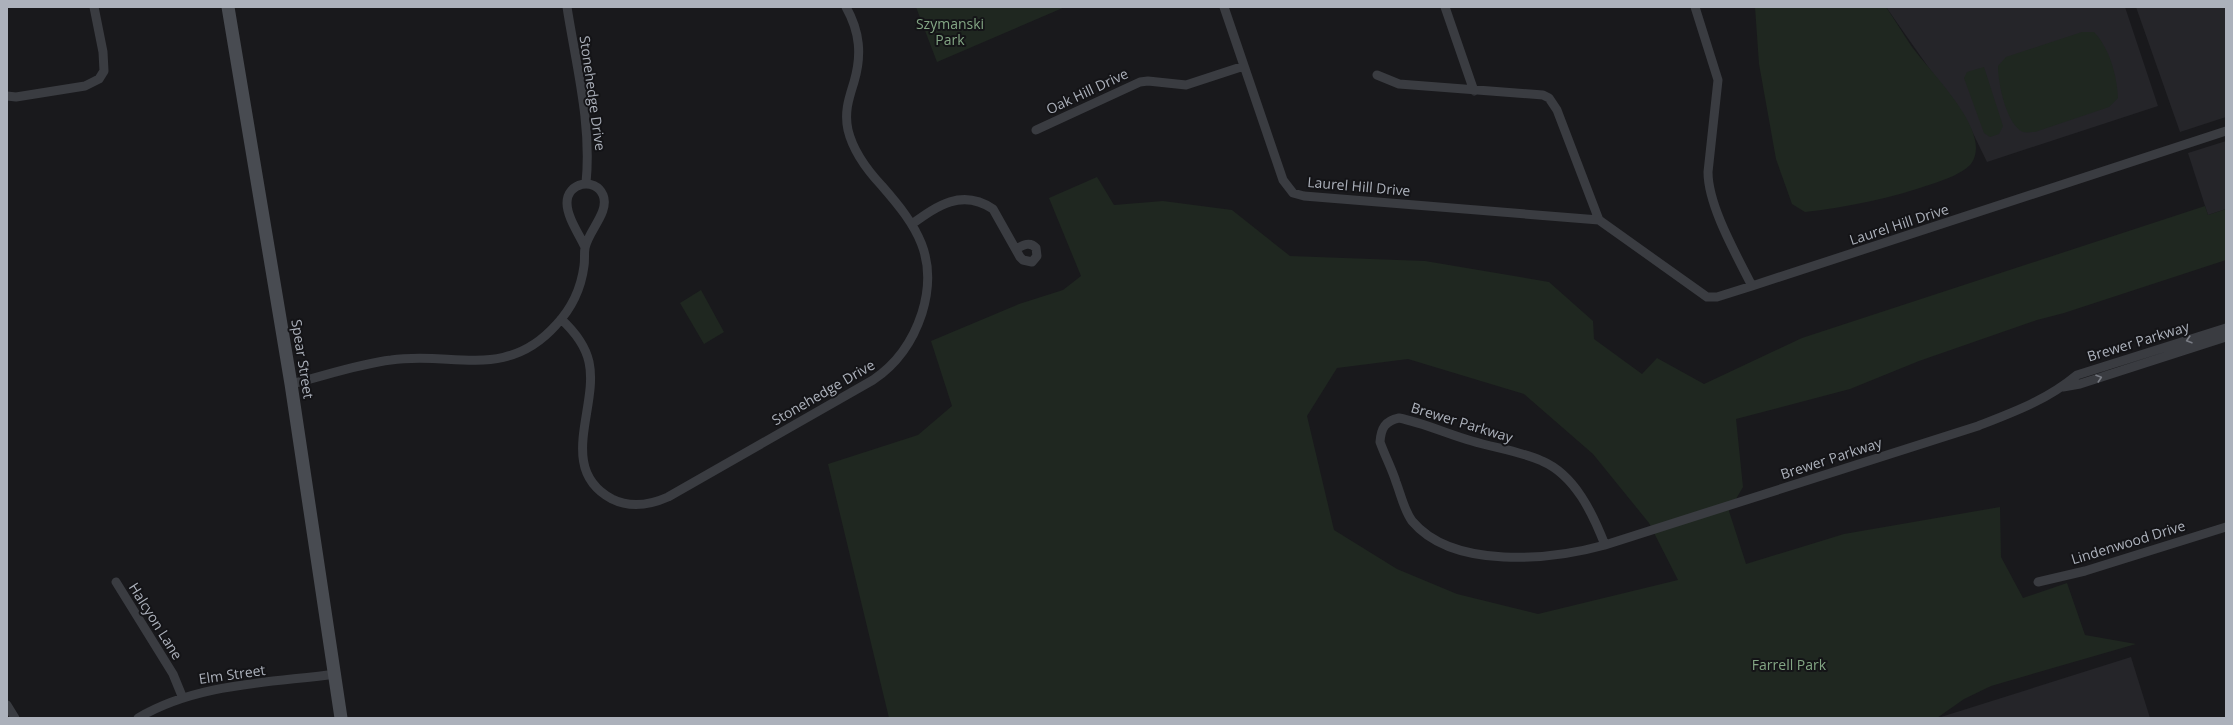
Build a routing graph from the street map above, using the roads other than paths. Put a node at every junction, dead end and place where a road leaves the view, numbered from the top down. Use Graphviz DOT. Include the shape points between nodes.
graph roads {
  1 [pos="96,7"];
  2 [pos="228,7"];
  3 [pos="567,7"];
  4 [pos="846,7"];
  5 [pos="1224,7"];
  6 [pos="1445,7"];
  7 [pos="1695,7"];
  8 [pos="1244,66"];
  9 [pos="1377,75"];
  10 [pos="1474,91"];
  11 [pos="7,96"];
  12 [pos="1036,130"];
  13 [pos="2226,131"];
  14 [pos="586,183"];
  15 [pos="1599,220"];
  16 [pos="912,224"];
  17 [pos="585,247"];
  18 [pos="1016,249"];
  19 [pos="1752,286"];
  20 [pos="561,319"];
  21 [pos="2226,328"];
  22 [pos="2226,337"];
  23 [pos="291,384"];
  24 [pos="2061,388"];
  25 [pos="2226,527"];
  26 [pos="1605,545"];
  27 [pos="116,582"];
  28 [pos="2038,582"];
  29 [pos="336,674"];
  30 [pos="182,696"];
  31 [pos="7,705"];
  32 [pos="15,718"];
  33 [pos="138,718"];
  34 [pos="340,718"];
  1 -- 11 [label="street" via="104,71 99,79 85,86"];
  2 -- 23 [label="main road, Spear Street"];
  3 -- 14 [label="street, Stonehedge Drive" via="587,129 589,156"];
  4 -- 16 [label="street, Stonehedge Drive" via="856,25 859,45 857,68 846,109 850,138 865,166"];
  5 -- 8 [label="street, Laurel Hill Drive"];
  6 -- 10 [label="street"];
  7 -- 19 [label="street" via="1718,80 1708,172 1709,185 1730,243"];
  8 -- 12 [label="street, Oak Hill Drive" via="1186,85 1140,82"];
  8 -- 15 [label="street, Laurel Hill Drive" via="1283,180 1296,194"];
  9 -- 10 [label="street" via="1399,84"];
  10 -- 15 [label="street" via="1543,95 1549,98 1557,110"];
  13 -- 19 [label="street, Laurel Hill Drive"];
  14 -- 17 [label="street" via="600,190 604,201 603,209"];
  14 -- 17 [label="street" via="572,189 567,200"];
  15 -- 19 [label="street, Laurel Hill Drive" via="1707,297 1717,297"];
  16 -- 18 [label="street" via="945,203 968,200 993,209"];
  16 -- 20 [label="street, Stonehedge Drive" via="927,259 928,288 916,329 903,353 890,368 668,497 651,503 633,504 616,500 596,487 587,472 582,448 590,377 589,361 578,337"];
  17 -- 20 [label="street" via="580,287"];
  20 -- 23 [label="street" via="534,344 500,358 478,361 392,360"];
  21 -- 24 [label="street, Brewer Parkway, one-way" via="2077,375"];
  24 -- 22 [label="street, Brewer Parkway, one-way"];
  23 -- 29 [label="main road, Spear Street"];
  24 -- 26 [label="street, Brewer Parkway" via="2025,408 1978,426"];
  25 -- 28 [label="street, Lindenwood Drive" via="2084,571"];
  26 -- 26 [label="street, Brewer Parkway" via="1546,557 1490,555 1442,544 1425,535 1411,520 1380,442 1380,432 1385,424 1399,418 1416,421 1544,462 1560,472 1574,487 1596,522"];
  27 -- 30 [label="street, Halcyon Lane" via="173,674"];
  29 -- 30 [label="street, Elm Street"];
  29 -- 34 [label="main road, Spear Street"];
  30 -- 33 [label="street, Elm Street"];
  31 -- 32 [label="street"];
}
